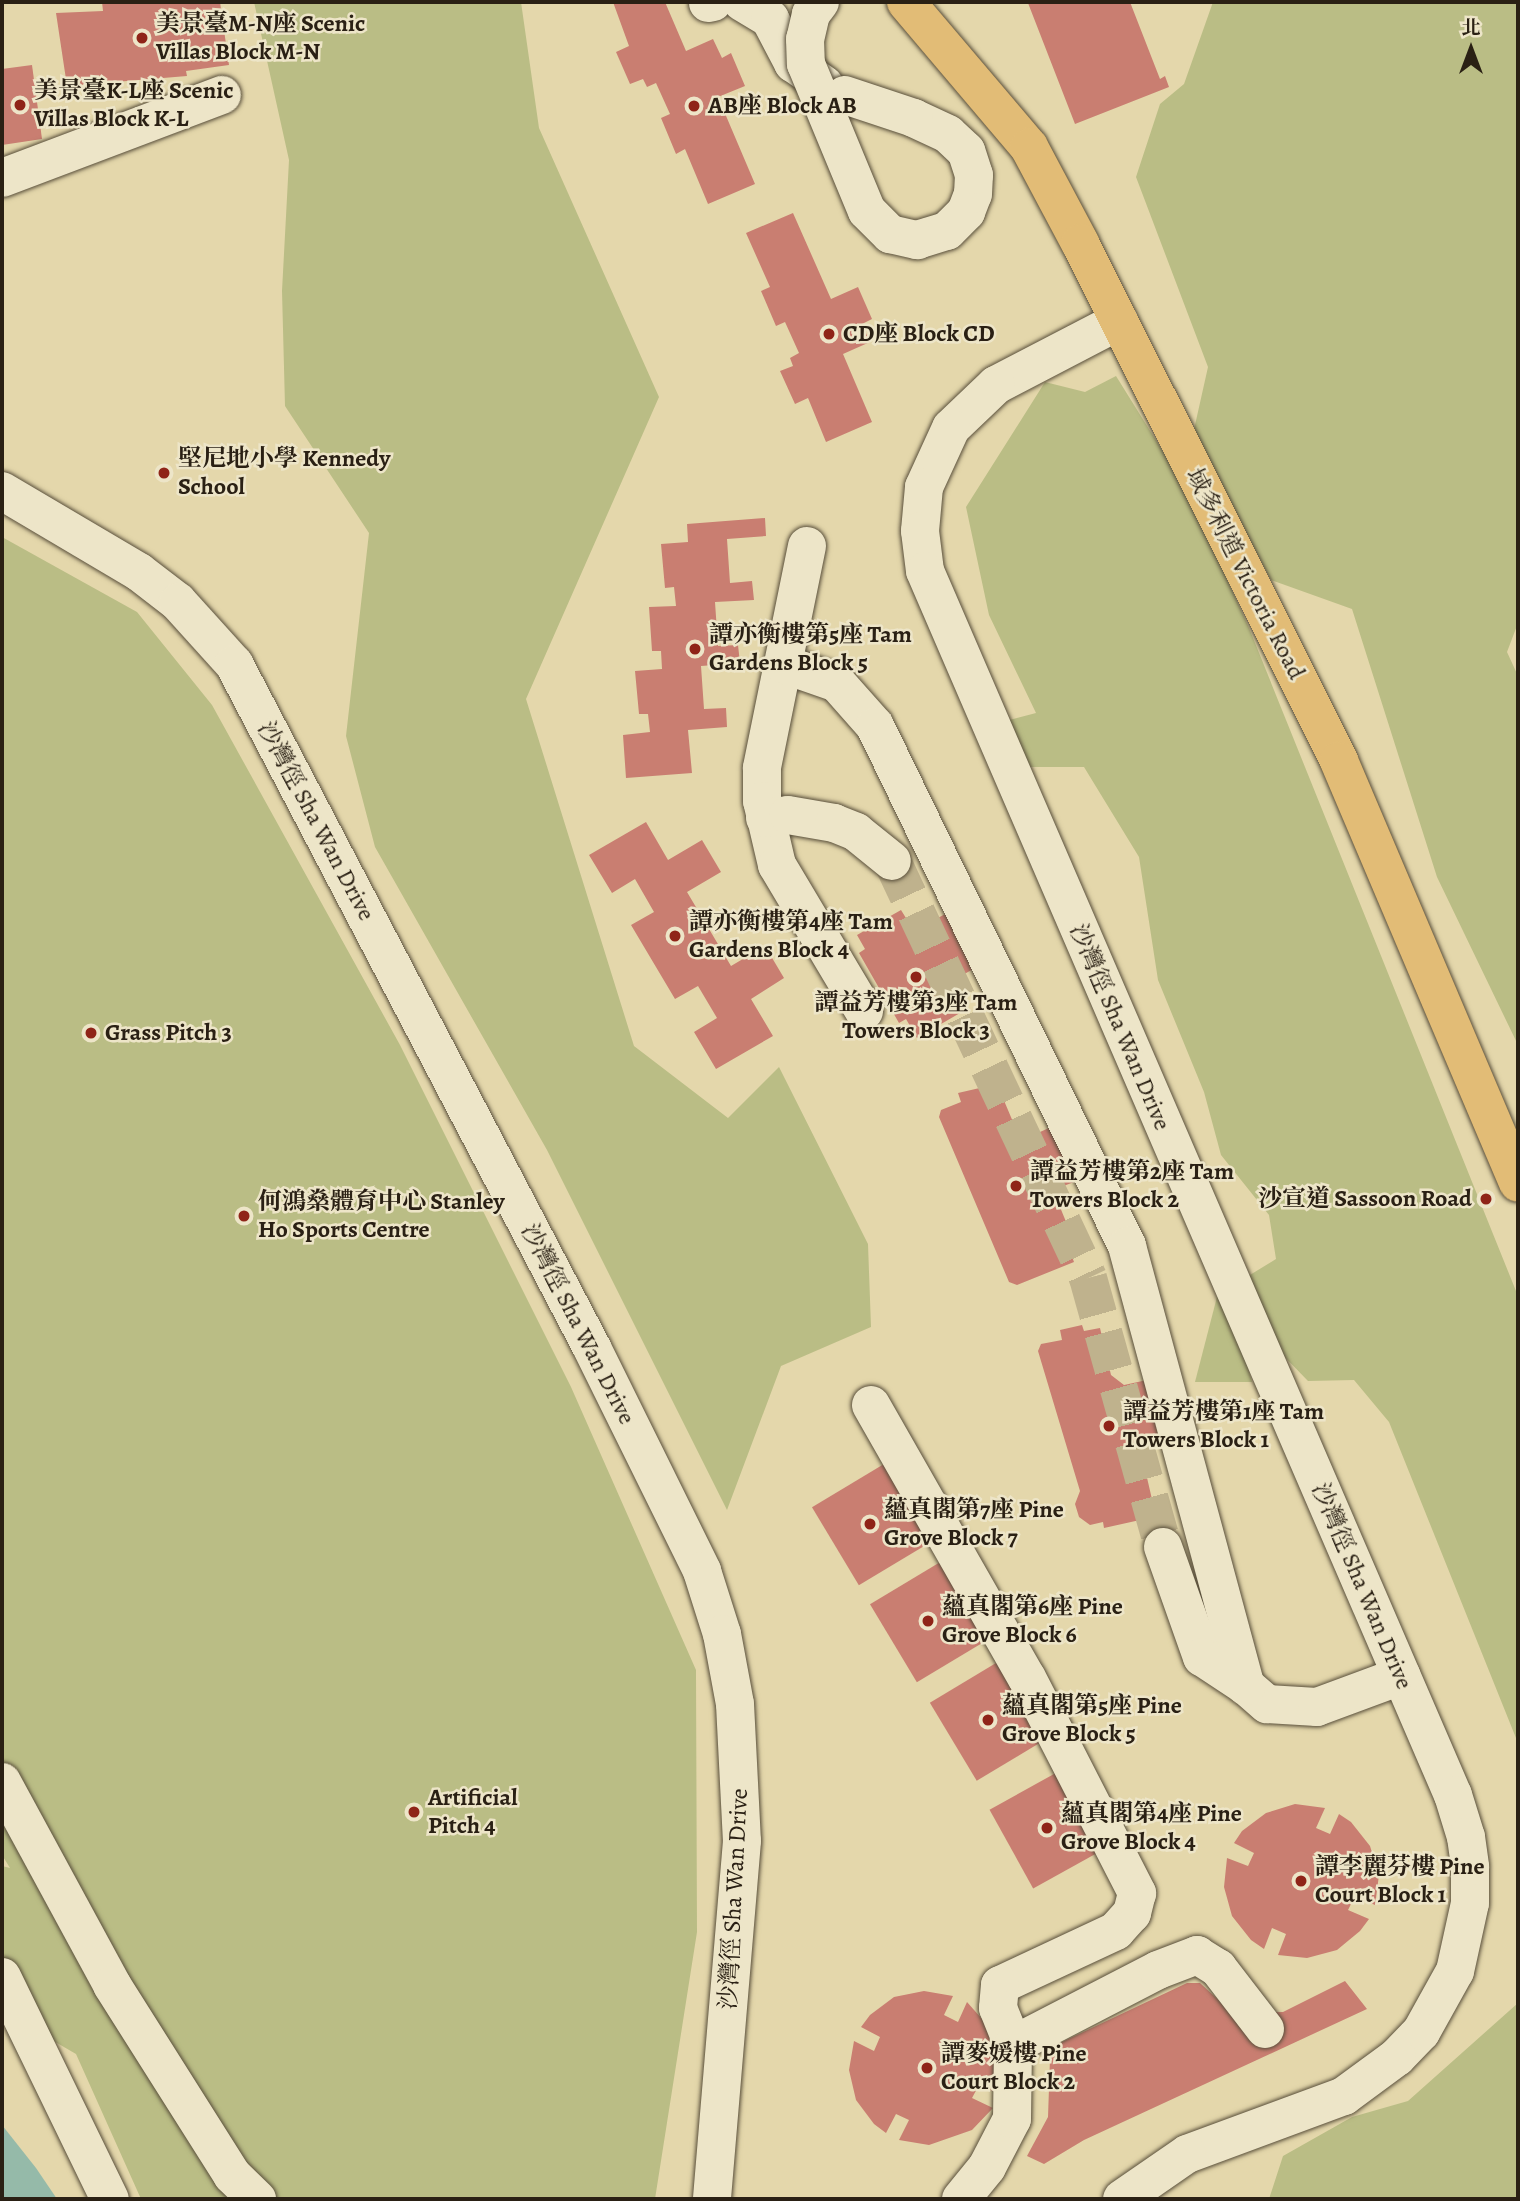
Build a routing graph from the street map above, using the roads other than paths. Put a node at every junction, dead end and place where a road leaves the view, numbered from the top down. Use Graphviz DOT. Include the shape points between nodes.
graph roads {
  1 [pos="742,2"];
  2 [pos="820,2"];
  3 [pos="906,2"];
  4 [pos="222,95"];
  5 [pos="2,177"];
  6 [pos="1119,321"];
  7 [pos="2,491"];
  8 [pos="807,546"];
  9 [pos="783,664"];
  10 [pos="765,818"];
  11 [pos="892,861"];
  12 [pos="864,1011"];
  13 [pos="1518,1183"];
  14 [pos="871,1405"];
  15 [pos="1163,1547"];
  16 [pos="1401,1676"];
  17 [pos="1246,1686"];
  18 [pos="2,1782"];
  19 [pos="2,1977"];
  20 [pos="1265,2029"];
  21 [pos="1013,2045"];
  22 [pos="110,2199"];
  23 [pos="257,2199"];
  24 [pos="712,2199"];
  25 [pos="961,2199"];
  26 [pos="1122,2199"];
  1 -- 2 [label="street, bridge" via="771,19 793,63 845,95 948,134 966,151 974,175 973,194 966,212 947,231 917,240 890,234 867,211 806,64 808,27"];
  3 -- 6 [label="main road, 域多利道 Victoria Road" via="1030,147"];
  4 -- 5 [label="street"];
  6 -- 13 [label="main road, 域多利道 Victoria Road" via="1339,761"];
  6 -- 16 [label="street, 沙灣徑 Sha Wan Drive" via="1015,372 978,398 951,428 924,487 920,531 925,571"];
  7 -- 24 [label="street, 沙灣徑 Sha Wan Drive" via="139,572 178,602 233,664 592,1348 702,1571 722,1634 735,1704 741,1817"];
  8 -- 9 [label="street"];
  9 -- 10 [label="street" via="762,768"];
  9 -- 17 [label="street" via="837,684 875,726 1127,1246"];
  10 -- 11 [label="street" via="788,815 834,823 856,832"];
  10 -- 12 [label="street" via="777,865"];
  14 -- 21 [label="street" via="1027,1678 1136,1893 1132,1913 1116,1931 1000,1985 998,2008"];
  15 -- 17 [label="street" via="1202,1657"];
  16 -- 17 [label="street" via="1317,1707 1267,1704"];
  16 -- 26 [label="street, 沙灣徑 Sha Wan Drive" via="1466,1837 1470,1903 1465,1939 1440,2003 1397,2057 1344,2096 1186,2154"];
  18 -- 23 [label="street" via="111,1985 232,2175"];
  19 -- 22 [label="street"];
  20 -- 21 [label="street" via="1218,1968 1197,1955 1158,1970"];
  21 -- 25 [label="street" via="1012,2119 988,2167"];
}
